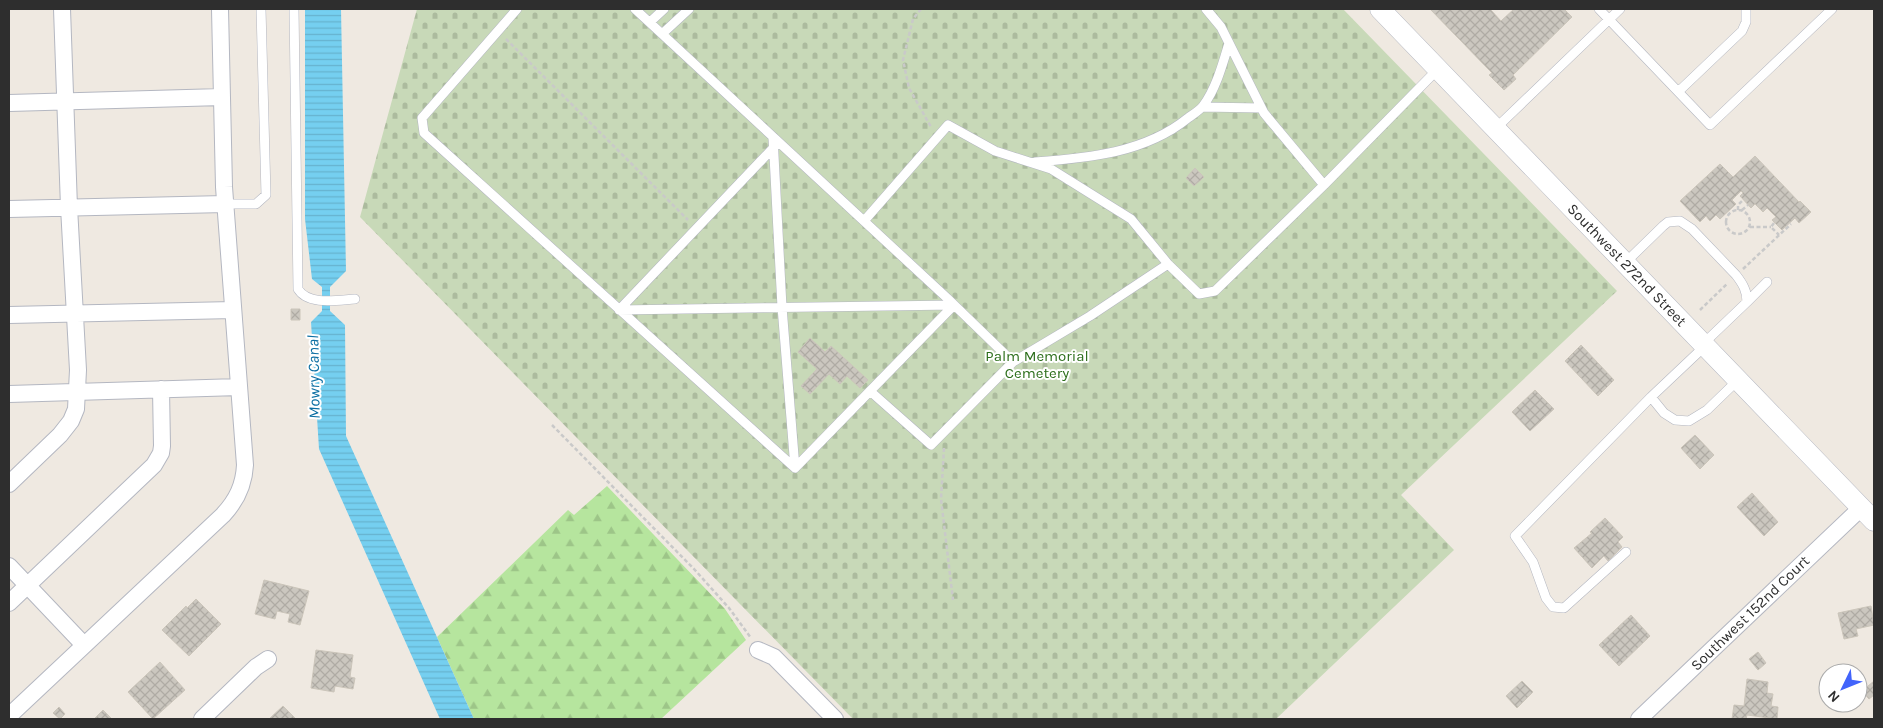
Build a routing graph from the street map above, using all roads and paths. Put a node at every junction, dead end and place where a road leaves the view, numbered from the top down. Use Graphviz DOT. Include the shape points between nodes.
graph roads {
  1 [pos="62,9"];
  2 [pos="220,9"];
  3 [pos="261,9"];
  4 [pos="294,9"];
  5 [pos="517,9"];
  6 [pos="635,9"];
  7 [pos="664,9"];
  8 [pos="689,9"];
  9 [pos="921,9"];
  10 [pos="1206,9"];
  11 [pos="1380,9"];
  12 [pos="1599,9"];
  13 [pos="1620,9"];
  14 [pos="1746,9"];
  15 [pos="1832,9"];
  16 [pos="1609,19"];
  17 [pos="650,22"];
  18 [pos="498,31"];
  19 [pos="662,34"];
  20 [pos="1228,43"];
  21 [pos="1438,69"];
  22 [pos="1678,91"];
  23 [pos="222,97"];
  24 [pos="65,102"];
  25 [pos="9,103"];
  26 [pos="1202,107"];
  27 [pos="1261,108"];
  28 [pos="1496,128"];
  29 [pos="937,137"];
  30 [pos="775,142"];
  31 [pos="1031,162"];
  32 [pos="1324,185"];
  33 [pos="1743,200"];
  34 [pos="225,204"];
  35 [pos="1748,205"];
  36 [pos="69,207"];
  37 [pos="9,209"];
  38 [pos="1738,210"];
  39 [pos="1742,210"];
  40 [pos="864,221"];
  41 [pos="1774,224"];
  42 [pos="1790,224"];
  43 [pos="1750,227"];
  44 [pos="696,228"];
  45 [pos="1771,228"];
  46 [pos="1779,235"];
  47 [pos="1624,263"];
  48 [pos="1168,264"];
  49 [pos="1740,272"];
  50 [pos="1733,279"];
  51 [pos="1768,282"];
  52 [pos="355,299"];
  53 [pos="1747,302"];
  54 [pos="954,305"];
  55 [pos="782,307"];
  56 [pos="233,310"];
  57 [pos="619,310"];
  58 [pos="1700,310"];
  59 [pos="75,313"];
  60 [pos="9,315"];
  61 [pos="1704,345"];
  62 [pos="1013,362"];
  63 [pos="1738,380"];
  64 [pos="239,386"];
  65 [pos="161,390"];
  66 [pos="78,391"];
  67 [pos="870,391"];
  68 [pos="9,394"];
  69 [pos="1651,397"];
  70 [pos="552,425"];
  71 [pos="945,432"];
  72 [pos="795,468"];
  73 [pos="9,484"];
  74 [pos="1868,514"];
  75 [pos="1626,552"];
  76 [pos="9,566"];
  77 [pos="27,586"];
  78 [pos="953,600"];
  79 [pos="9,603"];
  80 [pos="84,645"];
  81 [pos="758,650"];
  82 [pos="268,658"];
  83 [pos="9,716"];
  84 [pos="1649,716"];
  85 [pos="202,719"];
  86 [pos="835,719"];
  1 -- 24 [label="street"];
  2 -- 23 [label="street"];
  3 -- 34 [label="lane" via="266,195 256,204"];
  4 -- 52 [label="lane" via="298,283 302,295 310,299"];
  5 -- 18 [label="lane"];
  6 -- 17 [label="lane"];
  7 -- 17 [label="lane"];
  8 -- 19 [label="lane"];
  9 -- 29 [label="path" via="913,20 903,60 909,88"];
  10 -- 20 [label="lane" via="1221,27"];
  11 -- 21 [label="street, Southwest 272nd Street"];
  12 -- 16 [label="lane"];
  13 -- 16 [label="lane"];
  14 -- 22 [label="lane" via="1742,30"];
  15 -- 22 [label="lane" via="1710,125"];
  16 -- 22 [label="lane"];
  16 -- 28 [label="lane"];
  17 -- 19 [label="lane"];
  18 -- 44 [label="path"];
  18 -- 57 [label="lane" via="422,118 424,133"];
  19 -- 30 [label="lane"];
  20 -- 26 [label="lane" via="1220,72"];
  20 -- 27 [label="lane"];
  21 -- 28 [label="street, Southwest 272nd Street"];
  21 -- 32 [label="lane"];
  23 -- 24 [label="street"];
  23 -- 34 [label="street"];
  24 -- 25 [label="street"];
  24 -- 36 [label="street"];
  26 -- 27 [label="lane"];
  26 -- 31 [label="lane" via="1172,130 1126,150 1078,159"];
  27 -- 32 [label="lane"];
  28 -- 47 [label="street, Southwest 272nd Street"];
  29 -- 31 [label="lane" via="948,125 995,151"];
  29 -- 40 [label="lane"];
  30 -- 40 [label="lane"];
  30 -- 44 [label="lane"];
  30 -- 55 [label="lane"];
  31 -- 48 [label="lane" via="1051,169 1131,219"];
  32 -- 48 [label="lane" via="1215,291 1199,294"];
  33 -- 38 [label="path"];
  34 -- 36 [label="street"];
  34 -- 56 [label="street"];
  35 -- 39 [label="path"];
  36 -- 37 [label="street"];
  36 -- 59 [label="street"];
  38 -- 39 [label="path"];
  38 -- 43 [label="path" via="1727,216 1727,228 1737,234 1746,232"];
  39 -- 43 [label="path" via="1749,217"];
  40 -- 54 [label="lane"];
  41 -- 45 [label="path"];
  42 -- 46 [label="path"];
  43 -- 45 [label="path"];
  44 -- 57 [label="lane"];
  45 -- 46 [label="path"];
  46 -- 49 [label="path"];
  47 -- 53 [label="lane" via="1668,222 1680,221 1692,229 1736,275 1745,289"];
  47 -- 61 [label="street, Southwest 272nd Street"];
  48 -- 62 [label="lane"];
  50 -- 58 [label="path"];
  51 -- 53 [label="lane"];
  53 -- 61 [label="lane"];
  54 -- 55 [label="lane"];
  54 -- 62 [label="lane"];
  54 -- 67 [label="lane"];
  55 -- 57 [label="lane"];
  55 -- 72 [label="lane"];
  56 -- 59 [label="street"];
  56 -- 64 [label="street"];
  57 -- 72 [label="lane"];
  59 -- 60 [label="street"];
  59 -- 66 [label="street"];
  61 -- 63 [label="street, Southwest 272nd Street"];
  61 -- 69 [label="lane"];
  62 -- 71 [label="lane"];
  63 -- 69 [label="lane" via="1707,410 1689,421 1670,417"];
  63 -- 74 [label="street, Southwest 272nd Street"];
  64 -- 65 [label="street"];
  64 -- 80 [label="street" via="245,465 237,497 224,515"];
  65 -- 66 [label="street"];
  65 -- 77 [label="street" via="162,446 158,459"];
  66 -- 68 [label="street"];
  66 -- 73 [label="street" via="76,408 66,428"];
  67 -- 71 [label="lane" via="932,445"];
  67 -- 72 [label="lane"];
  69 -- 75 [label="lane" via="1515,536 1533,562 1552,607 1564,608"];
  70 -- 81 [label="path" via="700,576 729,608"];
  71 -- 78 [label="path" via="941,499"];
  74 -- 84 [label="street, Southwest 152nd Court"];
  76 -- 77 [label="street"];
  77 -- 79 [label="street"];
  77 -- 80 [label="street"];
  80 -- 83 [label="street"];
  81 -- 86 [label="street" via="774,657"];
  82 -- 85 [label="street"];
}
